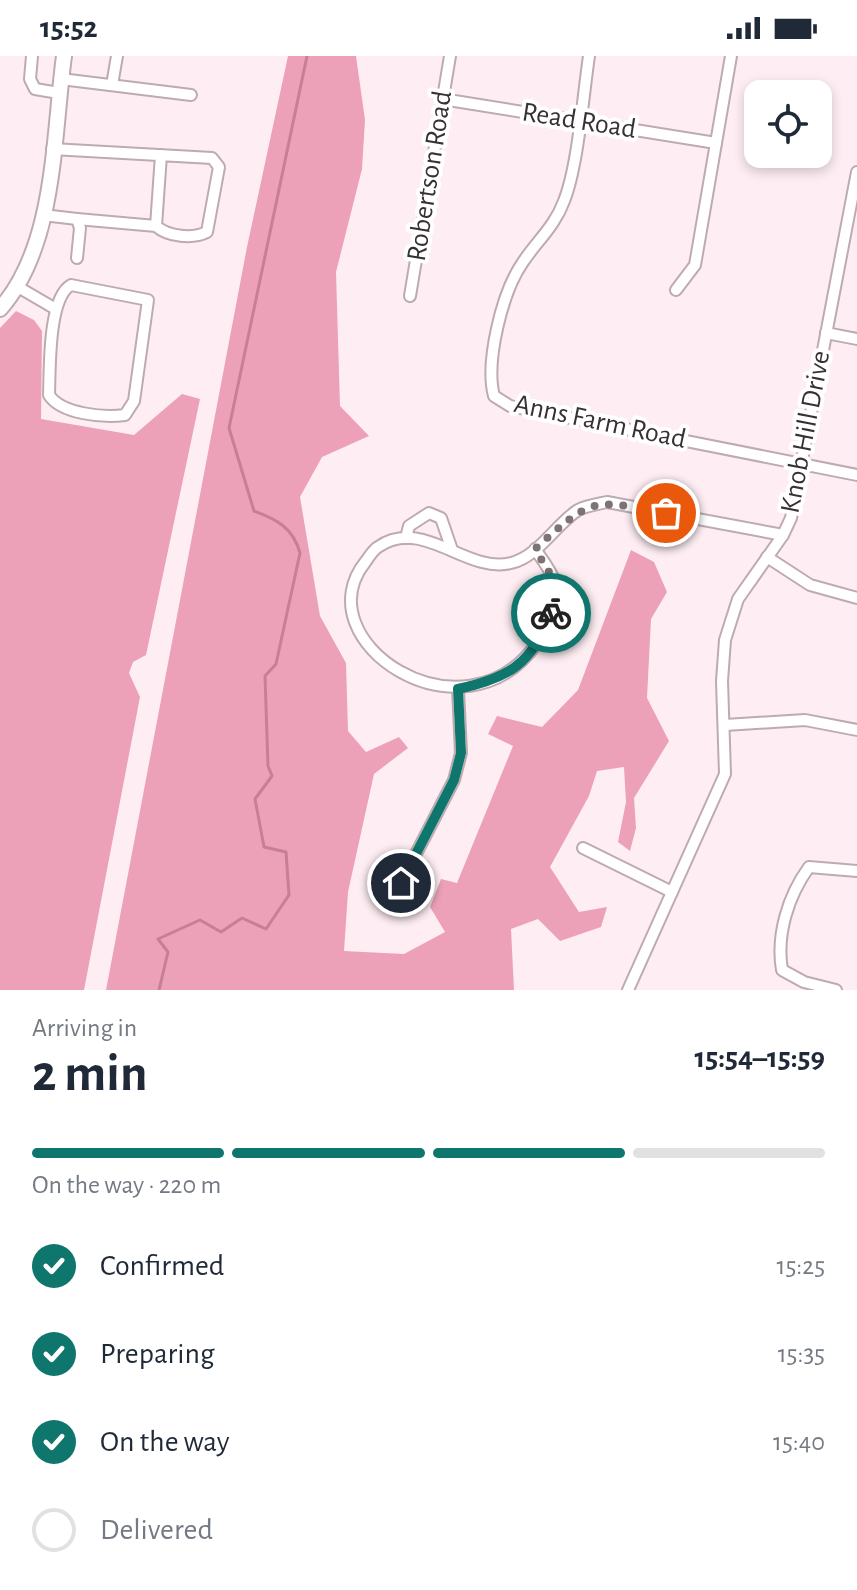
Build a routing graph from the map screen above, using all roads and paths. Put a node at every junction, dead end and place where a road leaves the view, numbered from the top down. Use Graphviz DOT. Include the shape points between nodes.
graph roads {
  1 [pos="32,56"];
  2 [pos="64,56"];
  3 [pos="117,56"];
  4 [pos="450,56"];
  5 [pos="589,56"];
  6 [pos="731,56"];
  7 [pos="112,85"];
  8 [pos="60,86"];
  9 [pos="191,95"];
  10 [pos="442,99"];
  11 [pos="580,121"];
  12 [pos="716,143"];
  13 [pos="52,149"];
  14 [pos="161,155"];
  15 [pos="857,172"];
  16 [pos="43,215"];
  17 [pos="77,219"];
  18 [pos="156,226"];
  19 [pos="77,258"];
  20 [pos="18,287"];
  21 [pos="676,290"];
  22 [pos="410,296"];
  23 [pos="54,308"];
  24 [pos="0,309"];
  25 [pos="826,333"];
  26 [pos="857,339"];
  27 [pos="801,464"];
  28 [pos="857,475"];
  29 [pos="783,535"];
  30 [pos="406,538"];
  31 [pos="535,549"];
  32 [pos="452,550"];
  33 [pos="767,557"];
  34 [pos="857,598"];
  35 [pos="458,689"];
  36 [pos="725,725"];
  37 [pos="857,730"];
  38 [pos="583,848"];
  39 [pos="857,871"];
  40 [pos="401,883"];
  41 [pos="672,892"];
  42 [pos="628,990"];
  43 [pos="836,990"];
  1 -- 8 [label="street" via="30,79 35,89"];
  2 -- 8 [label="main road"];
  3 -- 7 [label="street"];
  4 -- 10 [label="street, Robertson Road"];
  5 -- 11 [label="street, Anns Farm Road"];
  6 -- 12 [label="street"];
  7 -- 8 [label="street"];
  7 -- 9 [label="street"];
  8 -- 13 [label="main road"];
  10 -- 11 [label="street, Read Road"];
  10 -- 22 [label="street, Robertson Road"];
  11 -- 12 [label="street, Read Road"];
  11 -- 27 [label="street, Anns Farm Road" via="565,199 507,293 489,377 494,396 510,406"];
  12 -- 21 [label="street" via="695,265"];
  13 -- 14 [label="street"];
  13 -- 16 [label="main road"];
  14 -- 18 [label="street"];
  14 -- 18 [label="street" via="212,158 219,167 207,232 197,237 162,232"];
  15 -- 25 [label="street, Knob Hill Drive"];
  16 -- 17 [label="street"];
  16 -- 20 [label="main road"];
  17 -- 18 [label="street"];
  17 -- 19 [label="street"];
  20 -- 23 [label="street"];
  20 -- 24 [label="main road"];
  23 -- 23 [label="street" via="49,395 54,403 125,415 134,401 148,300 71,285"];
  25 -- 26 [label="street"];
  25 -- 27 [label="street, Knob Hill Drive"];
  27 -- 28 [label="street, Anns Farm Road"];
  27 -- 29 [label="street, Knob Hill Drive"];
  29 -- 31 [label="street" via="607,502 579,509"];
  29 -- 33 [label="street, Knob Hill Drive"];
  30 -- 32 [label="street"];
  30 -- 32 [label="street" via="409,526 429,513 441,518"];
  30 -- 35 [label="street" via="377,547 354,576 348,610 366,641 392,667 424,685"];
  31 -- 32 [label="street" via="513,563 482,563"];
  31 -- 35 [label="street" via="555,582 554,606 542,635 525,661 496,680"];
  33 -- 34 [label="street" via="810,585"];
  33 -- 36 [label="street, Knob Hill Drive" via="738,599 725,640"];
  35 -- 40 [label="street" via="461,753 454,780"];
  36 -- 37 [label="street" via="805,720"];
  36 -- 41 [label="street, Knob Hill Drive" via="725,774"];
  38 -- 41 [label="street"];
  39 -- 43 [label="street" via="809,867 794,887 778,948 782,970"];
  41 -- 42 [label="street"];
}
